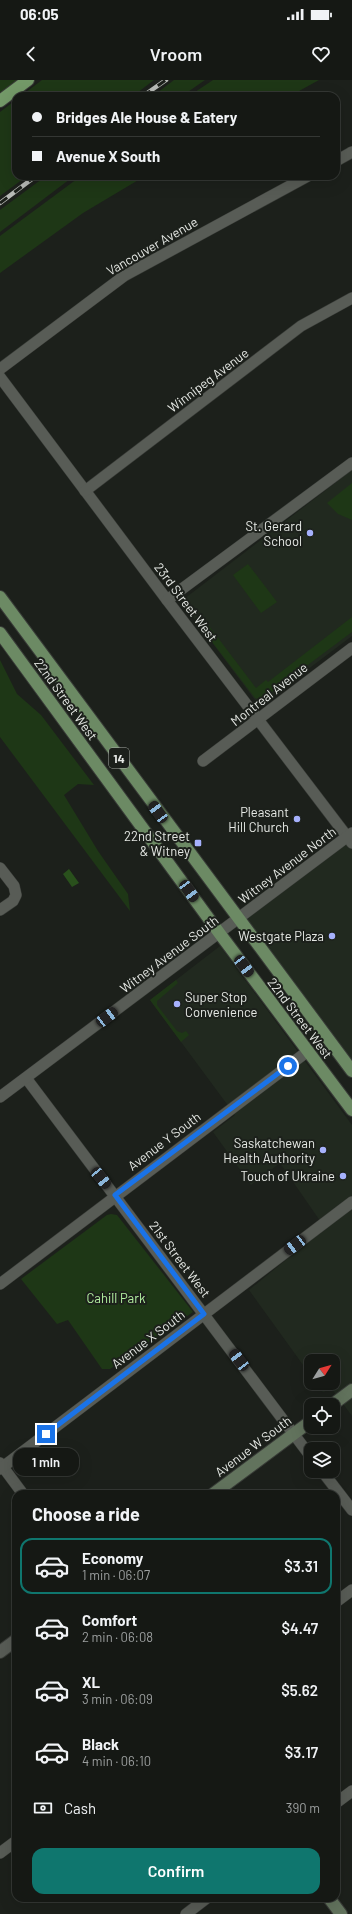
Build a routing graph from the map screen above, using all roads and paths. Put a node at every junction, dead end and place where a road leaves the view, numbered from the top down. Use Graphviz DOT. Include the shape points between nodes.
graph roads {
  1 [pos="28,80"];
  2 [pos="0,101"];
  3 [pos="352,152"];
  4 [pos="340,158"];
  5 [pos="301,180"];
  6 [pos="352,298"];
  7 [pos="0,369"];
  8 [pos="0,377"];
  9 [pos="352,463"];
  10 [pos="85,491"];
  11 [pos="0,597"];
  12 [pos="167,600"];
  13 [pos="0,633"];
  14 [pos="352,648"];
  15 [pos="258,720"];
  16 [pos="203,761"];
  17 [pos="350,838"];
  18 [pos="0,868"];
  19 [pos="0,910"];
  20 [pos="238,919"];
  21 [pos="220,934"];
  22 [pos="308,1051"];
  23 [pos="352,1071"];
  24 [pos="26,1078"];
  25 [pos="0,1097"];
  26 [pos="352,1110"];
  27 [pos="115,1195"];
  28 [pos="352,1202"];
  29 [pos="0,1284"];
  30 [pos="204,1314"];
  31 [pos="352,1390"];
  32 [pos="340,1399"];
  33 [pos="304,1426"];
  34 [pos="294,1434"];
  35 [pos="304,1448"];
  36 [pos="1,1466"];
  37 [pos="327,1478"];
  38 [pos="20,1490"];
  39 [pos="218,1490"];
  40 [pos="337,1490"];
  41 [pos="340,1494"];
  42 [pos="352,1510"];
  43 [pos="352,1590"];
  44 [pos="340,1599"];
  45 [pos="12,1643"];
  46 [pos="0,1652"];
  47 [pos="352,1791"];
  48 [pos="340,1800"];
  49 [pos="12,1844"];
  50 [pos="0,1853"];
  51 [pos="202,1902"];
  52 [pos="332,1902"];
  53 [pos="186,1914"];
  54 [pos="341,1914"];
  1 -- 2 [label="highway"];
  3 -- 4 [label="street"];
  5 -- 7 [label="street, Vancouver Avenue" via="124,276"];
  6 -- 10 [label="street, Winnipeg Avenue" via="301,326"];
  8 -- 10 [label="street, 23rd Street West"];
  9 -- 12 [label="street"];
  10 -- 12 [label="street, 23rd Street West"];
  11 -- 20 [label="main road, 22nd Street West / 14"];
  12 -- 15 [label="street, 23rd Street West"];
  13 -- 21 [label="main road, 22nd Street West"];
  14 -- 15 [label="street, Montreal Avenue"];
  15 -- 16 [label="street, Montreal Avenue"];
  15 -- 17 [label="street, 23rd Street West"];
  17 -- 20 [label="street, Witney Avenue North"];
  18 -- 19 [label="street" via="14,886 16,895 13,901"];
  20 -- 21 [label="street, Witney Avenue South"];
  20 -- 23 [label="main road, 22nd Street West / 14"];
  21 -- 22 [label="main road, 22nd Street West"];
  21 -- 24 [label="street, Witney Avenue South"];
  22 -- 26 [label="main road, 22nd Street West"];
  22 -- 27 [label="street, Avenue Y South"];
  24 -- 25 [label="street, Witney Avenue South"];
  24 -- 27 [label="street, 21st Street West"];
  27 -- 29 [label="street, Avenue Y South"];
  27 -- 30 [label="street, 21st Street West"];
  28 -- 30 [label="street, Avenue X South"];
  30 -- 34 [label="street, 21st Street West"];
  30 -- 36 [label="street, Avenue X South"];
  31 -- 32 [label="main road"];
  33 -- 34 [label="main road, Avenue W South"];
  34 -- 35 [label="street, 21st Street West"];
  34 -- 39 [label="main road, Avenue W South"];
  36 -- 38 [label="street"];
  37 -- 40 [label="street"];
  41 -- 42 [label="street"];
  43 -- 44 [label="street"];
  45 -- 46 [label="street"];
  47 -- 48 [label="street"];
  49 -- 50 [label="street"];
  51 -- 53 [label="street"];
  52 -- 54 [label="main road"];
}
